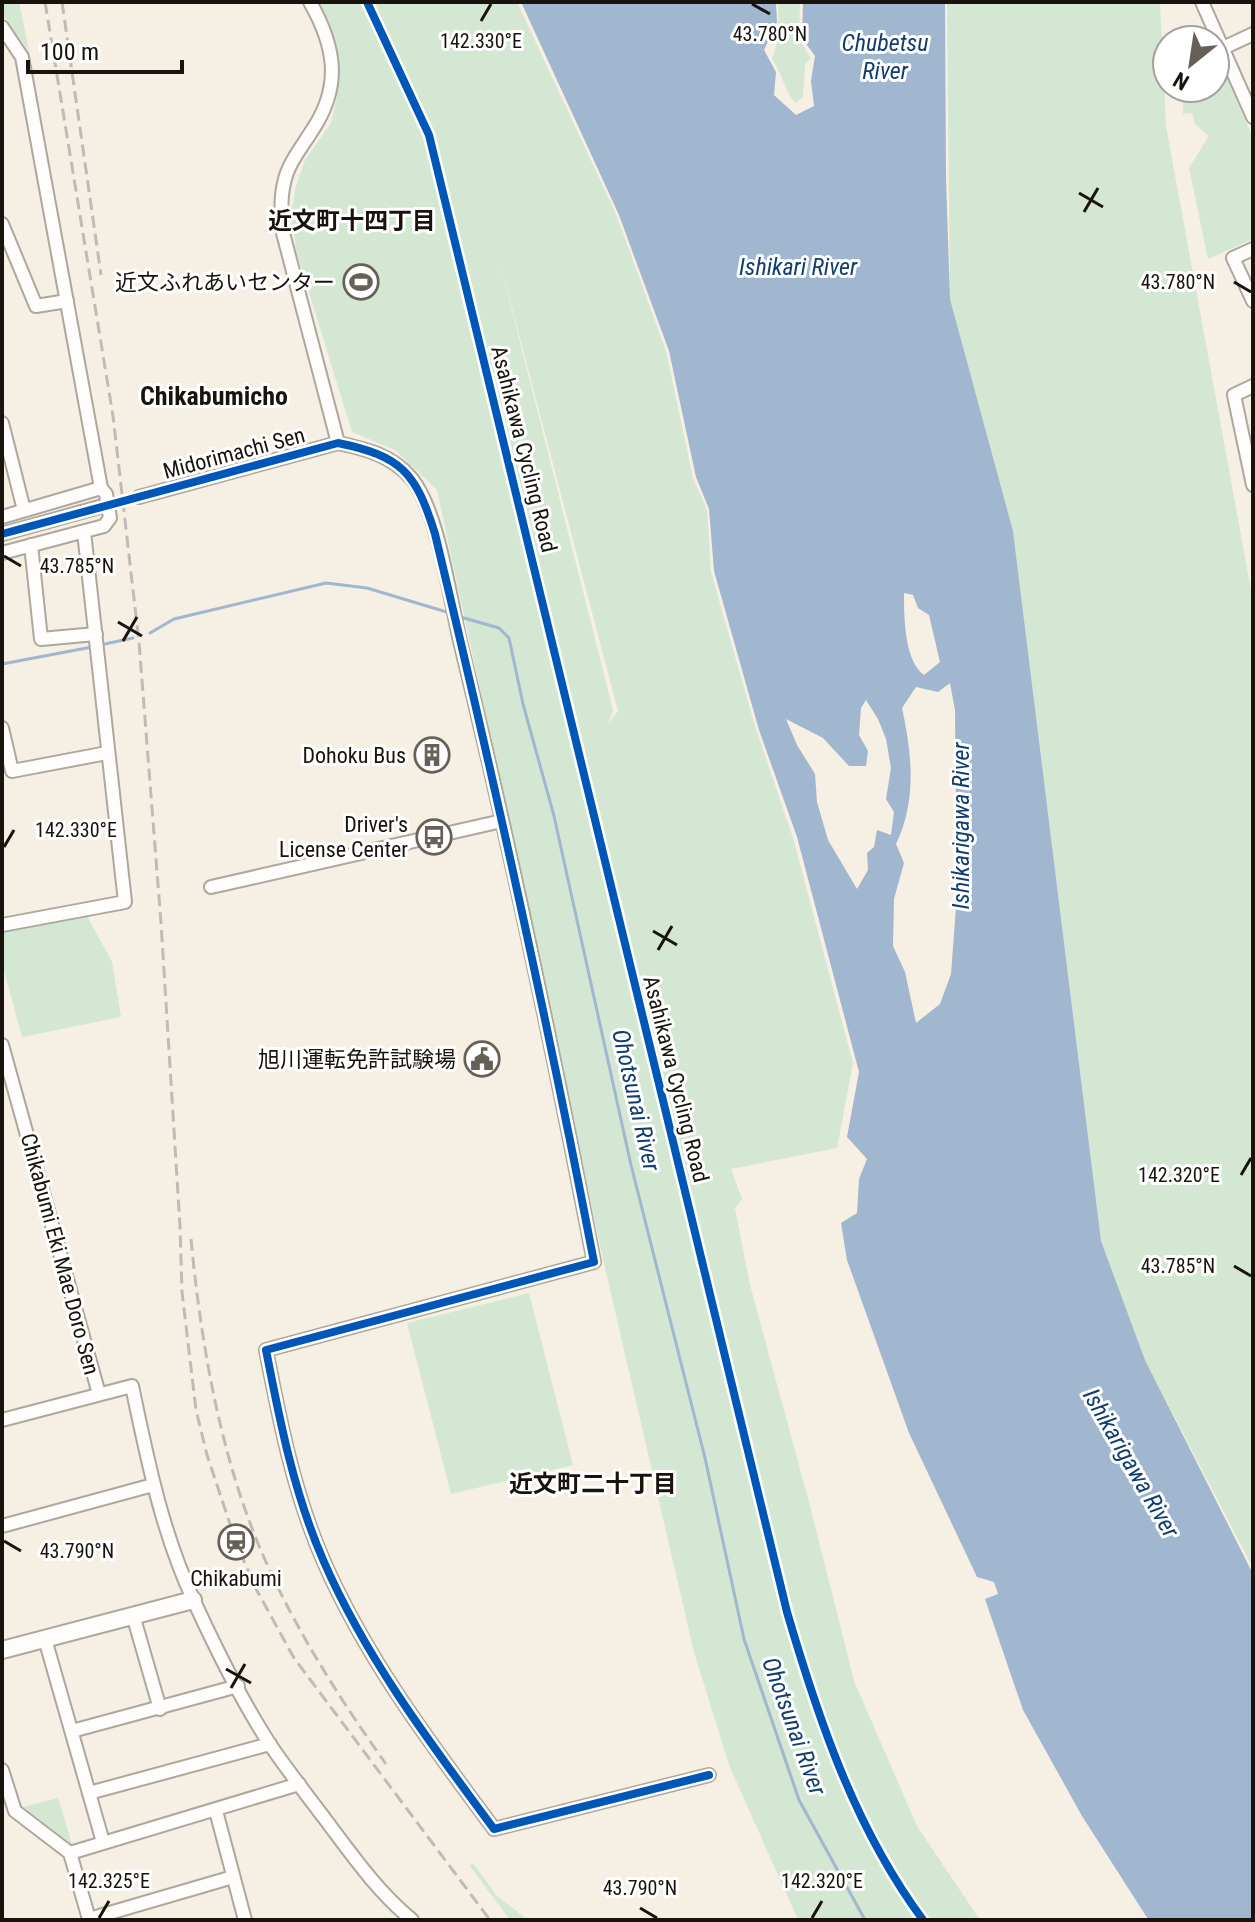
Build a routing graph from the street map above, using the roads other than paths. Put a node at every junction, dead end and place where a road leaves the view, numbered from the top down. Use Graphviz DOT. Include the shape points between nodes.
graph roads {
  1 [pos="310,2"];
  2 [pos="1202,2"];
  3 [pos="1212,24"];
  4 [pos="2,27"];
  5 [pos="1253,34"];
  6 [pos="1231,44"];
  7 [pos="1231,66"];
  8 [pos="1253,117"];
  9 [pos="2,224"];
  10 [pos="1253,249"];
  11 [pos="67,301"];
  12 [pos="1253,301"];
  13 [pos="1253,386"];
  14 [pos="2,423"];
  15 [pos="338,443"];
  16 [pos="1253,485"];
  17 [pos="101,488"];
  18 [pos="139,497"];
  19 [pos="103,506"];
  20 [pos="24,510"];
  21 [pos="2,517"];
  22 [pos="84,532"];
  23 [pos="2,534"];
  24 [pos="31,545"];
  25 [pos="2,553"];
  26 [pos="97,643"];
  27 [pos="2,728"];
  28 [pos="107,753"];
  29 [pos="502,821"];
  30 [pos="211,887"];
  31 [pos="2,925"];
  32 [pos="2,1045"];
  33 [pos="99,1394"];
  34 [pos="2,1420"];
  35 [pos="153,1485"];
  36 [pos="2,1526"];
  37 [pos="193,1600"];
  38 [pos="133,1615"];
  39 [pos="45,1639"];
  40 [pos="2,1650"];
  41 [pos="238,1686"];
  42 [pos="160,1709"];
  43 [pos="72,1731"];
  44 [pos="270,1744"];
  45 [pos="2,1770"];
  46 [pos="709,1775"];
  47 [pos="299,1784"];
  48 [pos="89,1793"];
  49 [pos="216,1811"];
  50 [pos="103,1842"];
  51 [pos="70,1853"];
  52 [pos="233,1877"];
  53 [pos="245,1920"];
  54 [pos="412,1920"];
  1 -- 15 [label="street, Midorimachi Sen" via="330,46 331,89 293,159 281,208"];
  2 -- 3 [label="street"];
  4 -- 11 [label="street" via="22,57"];
  5 -- 6 [label="street"];
  7 -- 8 [label="street"];
  9 -- 11 [label="street" via="36,306"];
  10 -- 12 [label="street" via="1233,258"];
  11 -- 17 [label="street"];
  13 -- 16 [label="street" via="1234,395"];
  14 -- 20 [label="street"];
  15 -- 18 [label="street, Midorimachi Sen"];
  15 -- 29 [label="street" via="391,459 424,500"];
  17 -- 20 [label="street"];
  17 -- 22 [label="street" via="110,518 104,526"];
  19 -- 23 [label="street"];
  20 -- 21 [label="street"];
  22 -- 24 [label="street"];
  22 -- 26 [label="street"];
  24 -- 25 [label="street"];
  24 -- 26 [label="street" via="41,639"];
  26 -- 28 [label="street"];
  27 -- 28 [label="street" via="12,771"];
  28 -- 31 [label="street" via="125,902"];
  29 -- 30 [label="street"];
  29 -- 46 [label="street" via="594,1262 266,1350 283,1438 323,1560 359,1633 392,1689 494,1829"];
  32 -- 33 [label="street, Chikabumi Eki Mae Doro Sen"];
  33 -- 34 [label="street"];
  33 -- 35 [label="street, Chikabumi Eki Mae Doro Sen" via="132,1386"];
  35 -- 36 [label="street"];
  35 -- 37 [label="street, Chikabumi Eki Mae Doro Sen"];
  37 -- 38 [label="main road"];
  37 -- 41 [label="street, Chikabumi Eki Mae Doro Sen"];
  38 -- 39 [label="main road"];
  38 -- 42 [label="street"];
  39 -- 40 [label="main road"];
  39 -- 43 [label="street"];
  41 -- 42 [label="street"];
  41 -- 44 [label="street, Chikabumi Eki Mae Doro Sen"];
  42 -- 43 [label="street"];
  43 -- 48 [label="street"];
  44 -- 47 [label="street, Chikabumi Eki Mae Doro Sen"];
  44 -- 48 [label="street"];
  45 -- 51 [label="street" via="15,1811"];
  47 -- 49 [label="street"];
  47 -- 54 [label="street, Chikabumi Eki Mae Doro Sen" via="370,1879"];
  48 -- 50 [label="street"];
  49 -- 50 [label="street"];
  49 -- 52 [label="street"];
  50 -- 51 [label="street"];
  51 -- 52 [label="street" via="89,1919"];
  52 -- 53 [label="street"];
}
